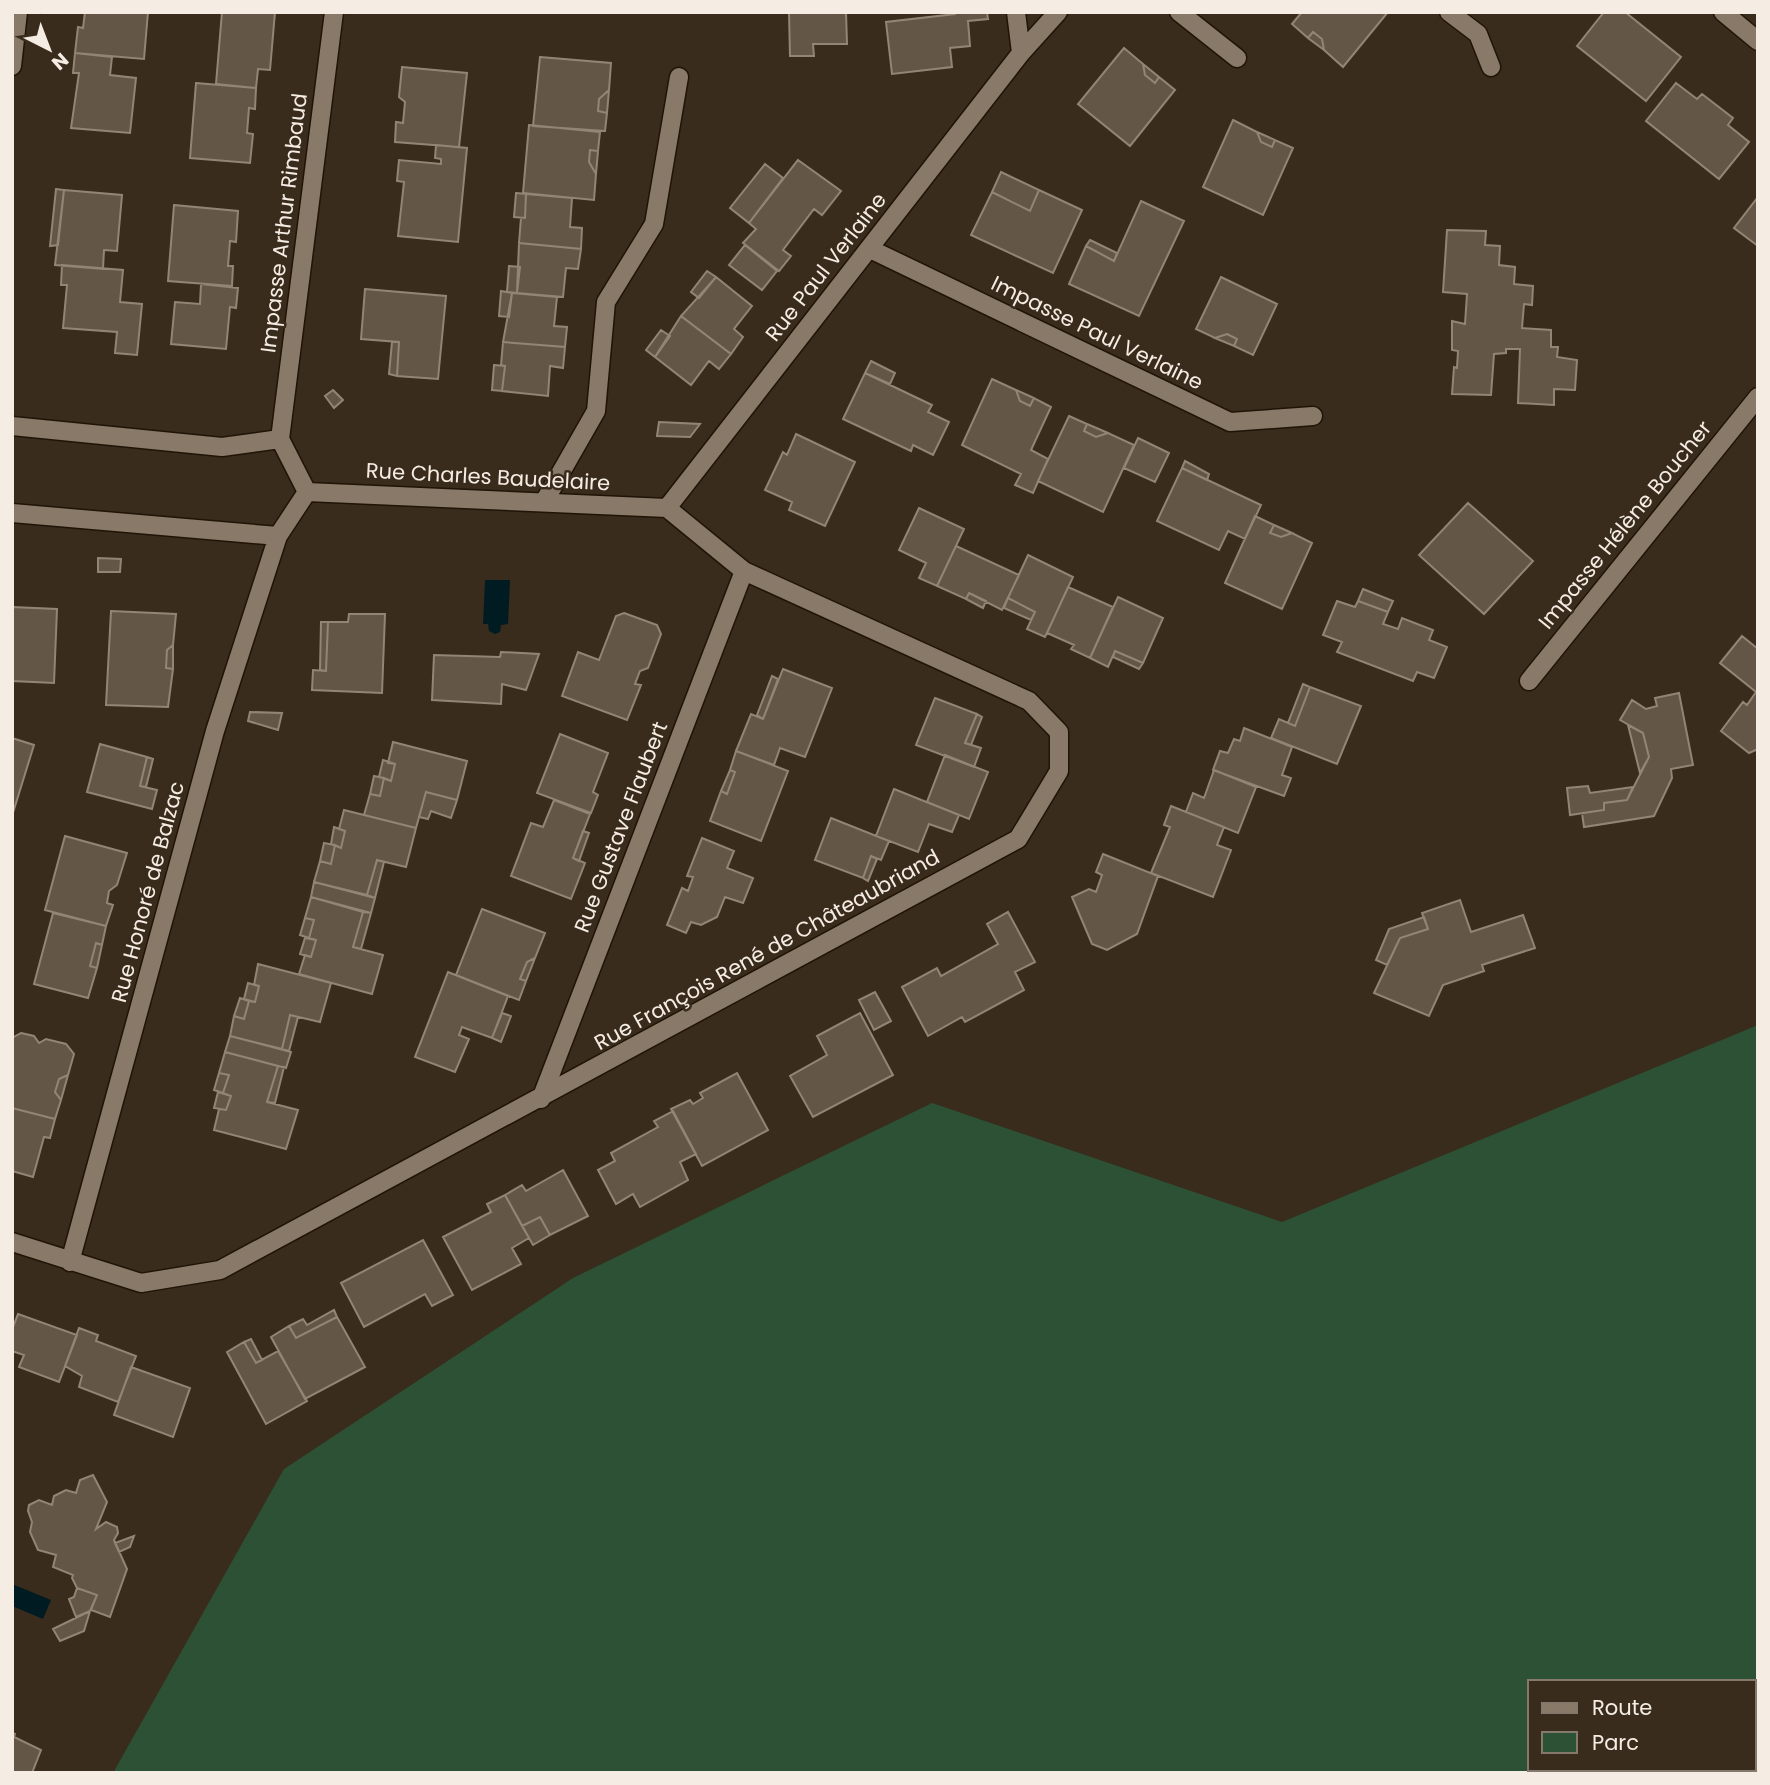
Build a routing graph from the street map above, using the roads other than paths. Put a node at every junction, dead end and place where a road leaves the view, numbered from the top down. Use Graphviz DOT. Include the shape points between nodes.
graph roads {
  1 [pos="18,12"];
  2 [pos="334,12"];
  3 [pos="1016,12"];
  4 [pos="1058,12"];
  5 [pos="1179,12"];
  6 [pos="1449,12"];
  7 [pos="1723,12"];
  8 [pos="1758,41"];
  9 [pos="1021,53"];
  10 [pos="1237,58"];
  11 [pos="12,66"];
  12 [pos="1491,67"];
  13 [pos="679,77"];
  14 [pos="870,249"];
  15 [pos="1758,397"];
  16 [pos="1313,416"];
  17 [pos="12,426"];
  18 [pos="280,439"];
  19 [pos="307,492"];
  20 [pos="544,502"];
  21 [pos="667,508"];
  22 [pos="12,513"];
  23 [pos="278,536"];
  24 [pos="744,571"];
  25 [pos="1528,681"];
  26 [pos="541,1099"];
  27 [pos="12,1242"];
  28 [pos="70,1262"];
  1 -- 11 [label="street"];
  2 -- 18 [label="street, Impasse Arthur Rimbaud"];
  3 -- 9 [label="street"];
  4 -- 9 [label="street, Rue Paul Verlaine"];
  5 -- 10 [label="street"];
  6 -- 12 [label="street" via="1478,34"];
  7 -- 8 [label="street"];
  9 -- 14 [label="street, Rue Paul Verlaine"];
  13 -- 20 [label="street" via="654,224 606,302 596,411"];
  14 -- 16 [label="street, Impasse Paul Verlaine" via="1230,422"];
  14 -- 21 [label="street, Rue Paul Verlaine"];
  15 -- 25 [label="street, Impasse Hélène Boucher"];
  17 -- 18 [label="street" via="222,447"];
  18 -- 19 [label="street"];
  19 -- 20 [label="street, Rue Charles Baudelaire"];
  19 -- 23 [label="street"];
  20 -- 21 [label="street, Rue Charles Baudelaire"];
  21 -- 24 [label="street, Rue François René de Châteaubriand"];
  22 -- 23 [label="street"];
  23 -- 28 [label="street, Rue Honoré de Balzac" via="215,731"];
  24 -- 26 [label="street, Rue Gustave Flaubert"];
  24 -- 26 [label="street, Rue François René de Châteaubriand" via="1029,701 1059,732 1059,771 1018,839"];
  26 -- 28 [label="street, Rue François René de Châteaubriand" via="220,1270 141,1283"];
  27 -- 28 [label="street, Rue François René de Châteaubriand"];
}
